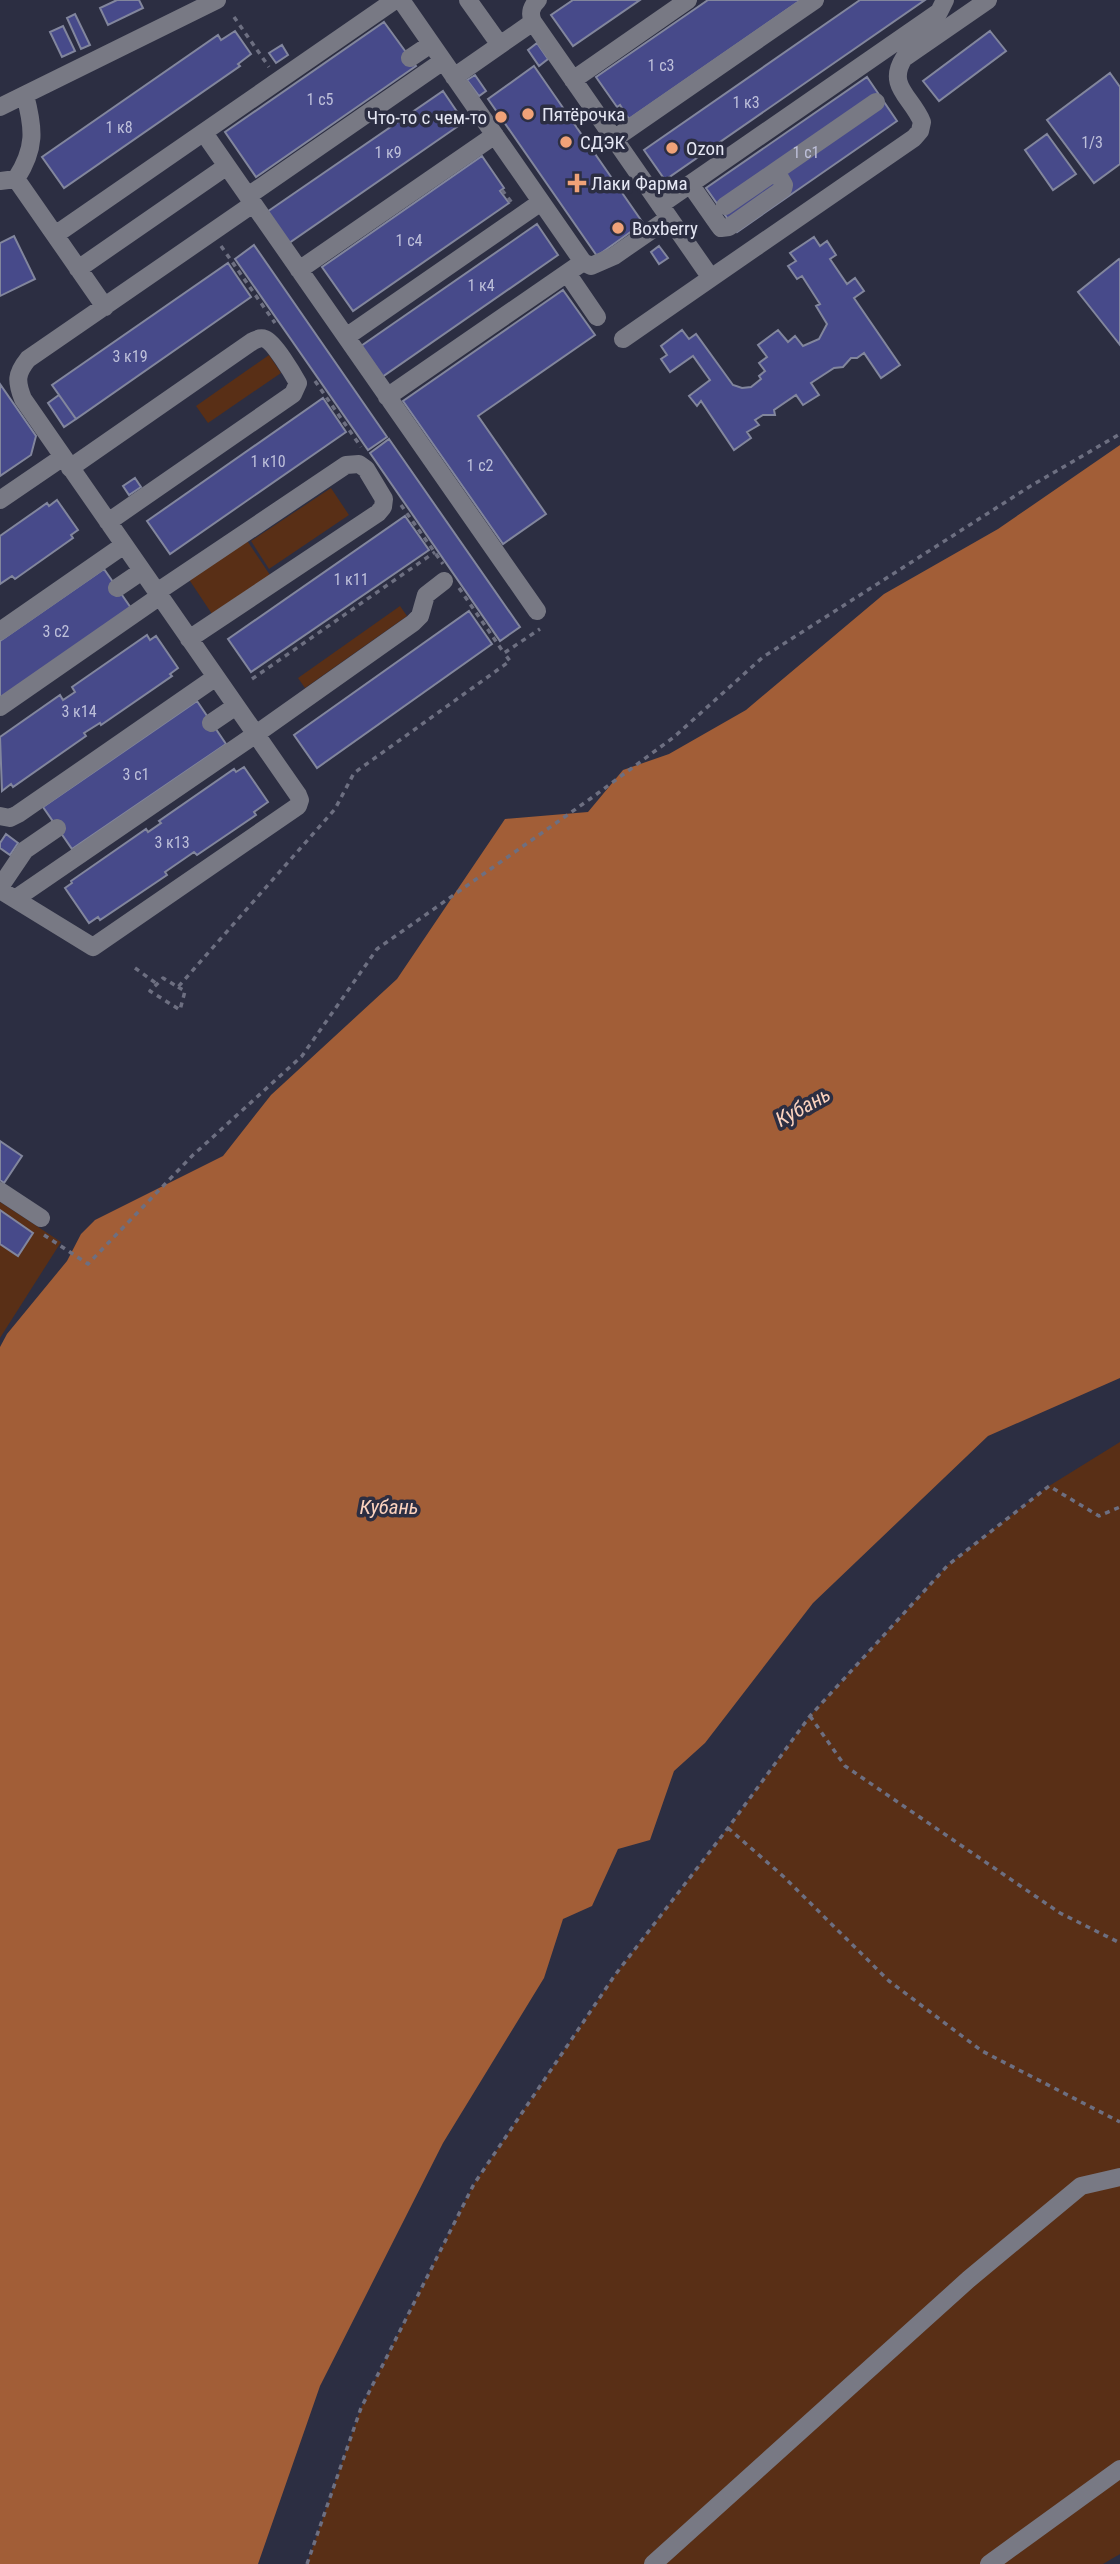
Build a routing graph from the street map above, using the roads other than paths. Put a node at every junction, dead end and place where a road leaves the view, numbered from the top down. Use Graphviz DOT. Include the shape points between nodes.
graph roads {
  1 [pos="217,0"];
  2 [pos="395,0"];
  3 [pos="401,0"];
  4 [pos="468,0"];
  5 [pos="538,0"];
  6 [pos="688,0"];
  7 [pos="815,0"];
  8 [pos="945,0"];
  9 [pos="988,0"];
  10 [pos="533,22"];
  11 [pos="431,44"];
  12 [pos="500,45"];
  13 [pos="410,58"];
  14 [pos="443,61"];
  15 [pos="454,76"];
  16 [pos="573,80"];
  17 [pos="25,95"];
  18 [pos="876,102"];
  19 [pos="0,107"];
  20 [pos="204,133"];
  21 [pos="495,135"];
  22 [pos="614,139"];
  23 [pos="227,166"];
  24 [pos="776,171"];
  25 [pos="8,180"];
  26 [pos="690,184"];
  27 [pos="251,200"];
  28 [pos="541,202"];
  29 [pos="725,206"];
  30 [pos="665,212"];
  31 [pos="55,235"];
  32 [pos="583,262"];
  33 [pos="78,269"];
  34 [pos="299,270"];
  35 [pos="567,273"];
  36 [pos="711,278"];
  37 [pos="582,304"];
  38 [pos="105,307"];
  39 [pos="346,337"];
  40 [pos="622,339"];
  41 [pos="387,397"];
  42 [pos="67,462"];
  43 [pos="0,500"];
  44 [pos="108,522"];
  45 [pos="124,545"];
  46 [pos="142,571"];
  47 [pos="444,581"];
  48 [pos="117,588"];
  49 [pos="158,594"];
  50 [pos="537,611"];
  51 [pos="0,631"];
  52 [pos="189,639"];
  53 [pos="216,677"];
  54 [pos="236,706"];
  55 [pos="0,707"];
  56 [pos="211,723"];
  57 [pos="256,734"];
  58 [pos="0,816"];
  59 [pos="57,828"];
  60 [pos="4,894"];
  61 [pos="0,1191"];
  62 [pos="42,1227"];
  63 [pos="1120,2177"];
  64 [pos="1120,2469"];
  65 [pos="653,2564"];
  66 [pos="989,2564"];
  1 -- 17 [label="street"];
  2 -- 20 [label="street" via="374,22"];
  3 -- 11 [label="street"];
  4 -- 12 [label="street"];
  5 -- 10 [label="street" via="530,15"];
  6 -- 16 [label="street" via="602,66"];
  7 -- 22 [label="street"];
  8 -- 26 [label="street" via="939,12 712,177"];
  9 -- 36 [label="street" via="904,58 898,67 899,85 922,122 914,138"];
  10 -- 12 [label="street"];
  10 -- 16 [label="street"];
  11 -- 13 [label="street"];
  11 -- 14 [label="street"];
  12 -- 15 [label="street"];
  14 -- 15 [label="street"];
  14 -- 27 [label="street"];
  15 -- 21 [label="street"];
  16 -- 22 [label="street"];
  17 -- 19 [label="street"];
  17 -- 25 [label="street" via="32,139 27,161"];
  18 -- 24 [label="street"];
  20 -- 23 [label="street"];
  20 -- 31 [label="street"];
  21 -- 28 [label="street"];
  21 -- 34 [label="street" via="472,157"];
  22 -- 30 [label="street"];
  23 -- 27 [label="street"];
  23 -- 33 [label="street"];
  24 -- 26 [label="street" via="783,189 725,228"];
  24 -- 29 [label="street"];
  25 -- 31 [label="street"];
  26 -- 30 [label="street"];
  27 -- 34 [label="street"];
  27 -- 38 [label="street"];
  28 -- 32 [label="street"];
  28 -- 39 [label="street"];
  30 -- 32 [label="street" via="614,256 591,266"];
  30 -- 36 [label="street"];
  31 -- 33 [label="street"];
  32 -- 35 [label="street"];
  33 -- 38 [label="street"];
  34 -- 39 [label="street"];
  35 -- 37 [label="street"];
  35 -- 41 [label="street"];
  36 -- 40 [label="street"];
  38 -- 42 [label="street" via="28,359 19,370 16,383 23,399"];
  39 -- 41 [label="street"];
  41 -- 50 [label="street"];
  42 -- 43 [label="street"];
  42 -- 44 [label="street"];
  42 -- 44 [label="street" via="253,341 266,339 285,363 298,383 293,394"];
  44 -- 45 [label="street"];
  45 -- 46 [label="street"];
  45 -- 51 [label="street"];
  46 -- 48 [label="street"];
  46 -- 49 [label="street"];
  47 -- 57 [label="street" via="426,596 413,623"];
  49 -- 52 [label="street"];
  49 -- 52 [label="street" via="346,466 359,464 366,469 384,499 378,513"];
  49 -- 55 [label="street"];
  52 -- 53 [label="street"];
  53 -- 54 [label="street"];
  53 -- 58 [label="street" via="18,814"];
  54 -- 56 [label="street"];
  54 -- 57 [label="street"];
  57 -- 60 [label="street"];
  57 -- 60 [label="street" via="300,800 295,810 93,947"];
  59 -- 60 [label="street" via="25,850"];
  61 -- 62 [label="street"];
  63 -- 65 [label="street" via="1081,2186 969,2279"];
  64 -- 66 [label="street"];
}
